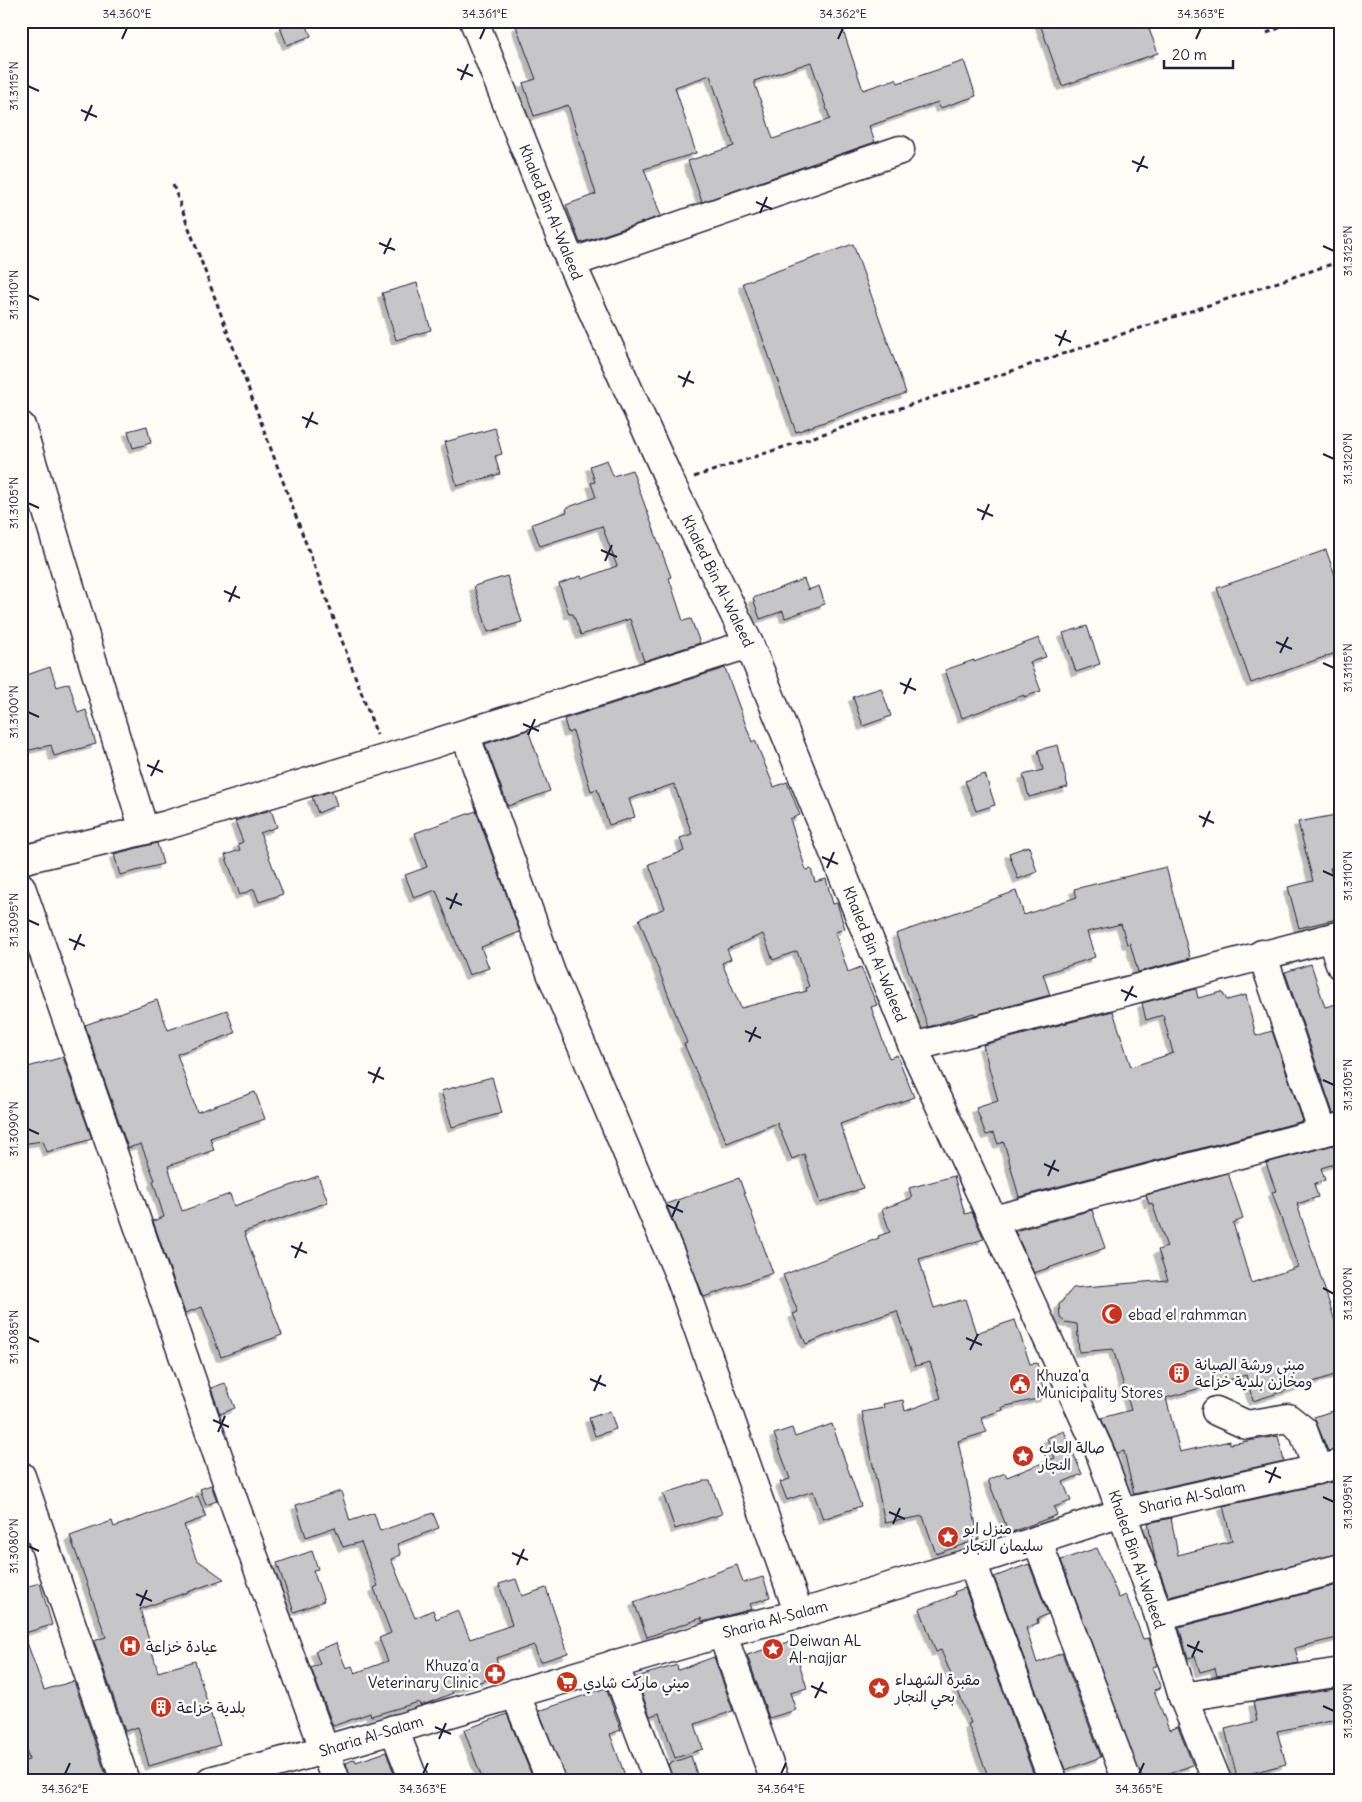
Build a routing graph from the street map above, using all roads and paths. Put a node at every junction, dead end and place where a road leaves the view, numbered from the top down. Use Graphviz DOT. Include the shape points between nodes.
graph roads {
  1 [pos="474,21"];
  2 [pos="1296,21"];
  3 [pos="1267,33"];
  4 [pos="900,150"];
  5 [pos="173,186"];
  6 [pos="1341,261"];
  7 [pos="571,264"];
  8 [pos="21,426"];
  9 [pos="671,484"];
  10 [pos="749,644"];
  11 [pos="465,734"];
  12 [pos="386,759"];
  13 [pos="144,830"];
  14 [pos="21,860"];
  15 [pos="21,887"];
  16 [pos="1336,936"];
  17 [pos="1262,954"];
  18 [pos="1341,966"];
  19 [pos="913,1047"];
  20 [pos="1332,1129"];
  21 [pos="994,1220"];
  22 [pos="1216,1411"];
  23 [pos="1330,1467"];
  24 [pos="21,1476"];
  25 [pos="1121,1513"];
  26 [pos="1037,1540"];
  27 [pos="972,1562"];
  28 [pos="1341,1568"];
  29 [pos="800,1614"];
  30 [pos="1158,1616"];
  31 [pos="722,1633"];
  32 [pos="614,1664"];
  33 [pos="1341,1672"];
  34 [pos="515,1693"];
  35 [pos="1183,1697"];
  36 [pos="394,1729"];
  37 [pos="324,1750"];
  38 [pos="125,1781"];
  39 [pos="210,1781"];
  40 [pos="336,1781"];
  41 [pos="414,1781"];
  42 [pos="551,1781"];
  43 [pos="658,1781"];
  44 [pos="775,1781"];
  45 [pos="1053,1781"];
  46 [pos="1127,1781"];
  47 [pos="1217,1781"];
  1 -- 7 [label="street, Khaled Bin Al-Waleed"];
  2 -- 3 [label="path"];
  4 -- 7 [label="street"];
  5 -- 12 [label="path"];
  6 -- 9 [label="path"];
  7 -- 9 [label="street, Khaled Bin Al-Waleed"];
  8 -- 13 [label="street"];
  9 -- 10 [label="street, Khaled Bin Al-Waleed"];
  10 -- 11 [label="street"];
  10 -- 19 [label="street, Khaled Bin Al-Waleed"];
  11 -- 12 [label="street"];
  11 -- 29 [label="street" via="550,973 680,1277"];
  12 -- 13 [label="street"];
  13 -- 14 [label="street"];
  15 -- 37 [label="street" via="236,1508"];
  16 -- 17 [label="street"];
  16 -- 18 [label="street"];
  17 -- 19 [label="street"];
  17 -- 20 [label="street"];
  19 -- 21 [label="street, Khaled Bin Al-Waleed"];
  20 -- 21 [label="street"];
  21 -- 25 [label="street, Khaled Bin Al-Waleed" via="1099,1450"];
  22 -- 23 [label="street" via="1247,1426 1288,1418 1303,1430"];
  23 -- 25 [label="street, Sharia Al-Salam"];
  24 -- 38 [label="street"];
  25 -- 26 [label="street, Sharia Al-Salam"];
  25 -- 30 [label="street, Khaled Bin Al-Waleed"];
  26 -- 27 [label="street, Sharia Al-Salam"];
  26 -- 46 [label="street"];
  27 -- 29 [label="street, Sharia Al-Salam"];
  27 -- 45 [label="street"];
  28 -- 30 [label="street"];
  29 -- 31 [label="street, Sharia Al-Salam"];
  30 -- 35 [label="street, Khaled Bin Al-Waleed"];
  31 -- 32 [label="street, Sharia Al-Salam"];
  31 -- 44 [label="street"];
  32 -- 34 [label="street, Sharia Al-Salam"];
  32 -- 43 [label="street"];
  33 -- 35 [label="street"];
  34 -- 36 [label="street, Sharia Al-Salam"];
  34 -- 42 [label="street"];
  35 -- 47 [label="street, Khaled Bin Al-Waleed"];
  36 -- 37 [label="street, Sharia Al-Salam"];
  36 -- 41 [label="street"];
  37 -- 39 [label="street, Sharia Al-Salam"];
  37 -- 40 [label="street"];
}
